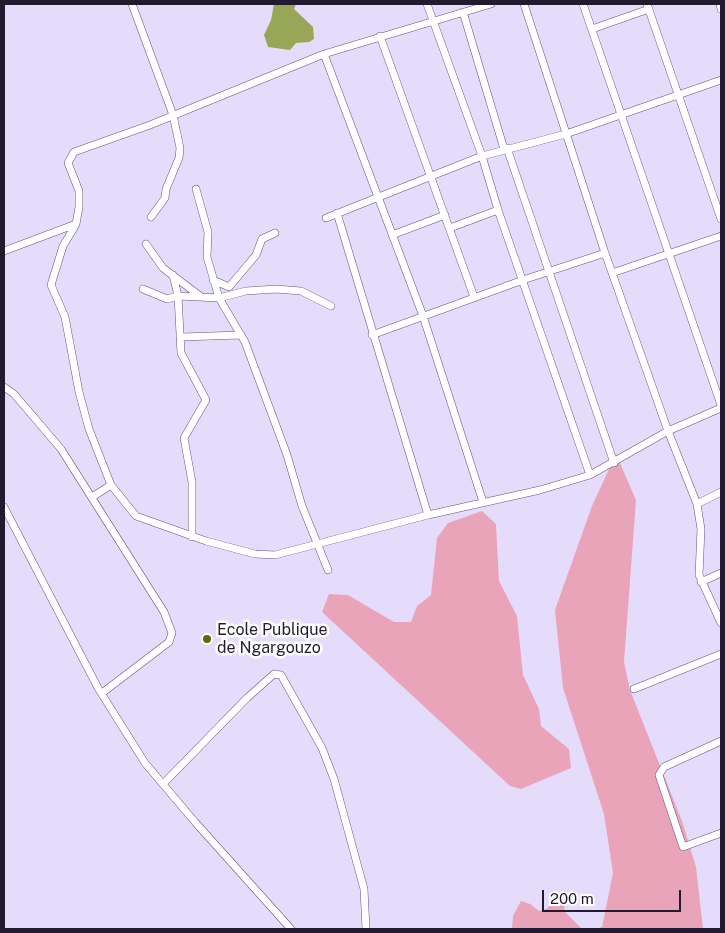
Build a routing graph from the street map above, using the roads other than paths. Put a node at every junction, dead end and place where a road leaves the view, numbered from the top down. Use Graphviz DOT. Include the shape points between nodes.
graph roads {
  1 [pos="132,4"];
  2 [pos="427,4"];
  3 [pos="491,4"];
  4 [pos="524,4"];
  5 [pos="583,4"];
  6 [pos="720,4"];
  7 [pos="648,6"];
  8 [pos="721,9"];
  9 [pos="463,12"];
  10 [pos="433,21"];
  11 [pos="592,29"];
  12 [pos="380,36"];
  13 [pos="324,54"];
  14 [pos="721,80"];
  15 [pos="678,95"];
  16 [pos="173,115"];
  17 [pos="622,115"];
  18 [pos="566,134"];
  19 [pos="506,149"];
  20 [pos="482,156"];
  21 [pos="431,176"];
  22 [pos="196,188"];
  23 [pos="378,196"];
  24 [pos="498,210"];
  25 [pos="337,213"];
  26 [pos="445,215"];
  27 [pos="151,217"];
  28 [pos="326,218"];
  29 [pos="721,219"];
  30 [pos="76,224"];
  31 [pos="450,228"];
  32 [pos="275,233"];
  33 [pos="392,235"];
  34 [pos="721,236"];
  35 [pos="146,244"];
  36 [pos="4,251"];
  37 [pos="604,253"];
  38 [pos="670,254"];
  39 [pos="548,272"];
  40 [pos="612,273"];
  41 [pos="173,275"];
  42 [pos="213,280"];
  43 [pos="523,280"];
  44 [pos="143,289"];
  45 [pos="178,296"];
  46 [pos="200,296"];
  47 [pos="474,297"];
  48 [pos="219,298"];
  49 [pos="331,306"];
  50 [pos="422,316"];
  51 [pos="241,335"];
  52 [pos="372,335"];
  53 [pos="180,337"];
  54 [pos="4,387"];
  55 [pos="721,406"];
  56 [pos="668,431"];
  57 [pos="614,463"];
  58 [pos="590,475"];
  59 [pos="111,485"];
  60 [pos="721,492"];
  61 [pos="92,497"];
  62 [pos="483,502"];
  63 [pos="697,504"];
  64 [pos="4,507"];
  65 [pos="428,515"];
  66 [pos="192,537"];
  67 [pos="318,542"];
  68 [pos="328,570"];
  69 [pos="721,573"];
  70 [pos="701,582"];
  71 [pos="721,623"];
  72 [pos="721,654"];
  73 [pos="634,689"];
  74 [pos="102,693"];
  75 [pos="721,741"];
  76 [pos="163,784"];
  77 [pos="721,833"];
  78 [pos="291,929"];
  79 [pos="366,929"];
  1 -- 16 [label="street"];
  2 -- 10 [label="street"];
  3 -- 9 [label="street"];
  4 -- 18 [label="street"];
  5 -- 11 [label="street"];
  6 -- 8 [label="street"];
  7 -- 11 [label="street"];
  7 -- 15 [label="street"];
  9 -- 10 [label="street"];
  9 -- 19 [label="street"];
  10 -- 12 [label="street"];
  10 -- 20 [label="street"];
  11 -- 17 [label="street"];
  12 -- 13 [label="street"];
  12 -- 21 [label="street"];
  13 -- 16 [label="street"];
  13 -- 23 [label="street"];
  14 -- 15 [label="street"];
  15 -- 17 [label="street"];
  15 -- 29 [label="street"];
  16 -- 27 [label="street" via="180,158 166,188 165,198"];
  16 -- 30 [label="street" via="71,155 69,167 80,199"];
  17 -- 18 [label="street"];
  17 -- 38 [label="street"];
  18 -- 19 [label="street"];
  18 -- 37 [label="street"];
  19 -- 20 [label="street"];
  19 -- 39 [label="street"];
  20 -- 21 [label="street"];
  20 -- 24 [label="street"];
  21 -- 23 [label="street"];
  21 -- 26 [label="street"];
  22 -- 42 [label="street" via="208,232 206,257"];
  23 -- 25 [label="street"];
  23 -- 33 [label="street"];
  24 -- 31 [label="street"];
  24 -- 43 [label="street"];
  25 -- 28 [label="street"];
  25 -- 52 [label="street"];
  26 -- 31 [label="street"];
  26 -- 33 [label="street"];
  30 -- 36 [label="street"];
  30 -- 59 [label="street" via="63,246 52,285 65,317 89,429"];
  31 -- 47 [label="street"];
  32 -- 42 [label="street" via="262,239 256,255 229,287"];
  33 -- 50 [label="street"];
  34 -- 38 [label="street"];
  35 -- 41 [label="street" via="163,268"];
  37 -- 39 [label="street"];
  37 -- 40 [label="street"];
  38 -- 40 [label="street"];
  38 -- 55 [label="street"];
  39 -- 43 [label="street"];
  39 -- 57 [label="street"];
  40 -- 56 [label="street"];
  41 -- 45 [label="street"];
  41 -- 46 [label="street"];
  42 -- 48 [label="street"];
  43 -- 47 [label="street"];
  43 -- 58 [label="street"];
  44 -- 45 [label="street" via="167,299"];
  45 -- 46 [label="street"];
  45 -- 53 [label="street"];
  46 -- 48 [label="street"];
  47 -- 50 [label="street"];
  48 -- 49 [label="street" via="246,291 276,289 300,291"];
  48 -- 51 [label="street"];
  50 -- 52 [label="street"];
  50 -- 62 [label="street"];
  51 -- 53 [label="street"];
  51 -- 67 [label="street"];
  52 -- 65 [label="street"];
  53 -- 66 [label="street" via="181,353 206,400 184,438 192,482"];
  54 -- 61 [label="street" via="50,436"];
  55 -- 56 [label="street"];
  56 -- 57 [label="street"];
  56 -- 63 [label="street"];
  57 -- 58 [label="street"];
  58 -- 62 [label="street"];
  59 -- 61 [label="street"];
  59 -- 66 [label="street" via="136,516"];
  60 -- 63 [label="street"];
  61 -- 74 [label="street" via="164,612 172,633 169,642"];
  62 -- 65 [label="street"];
  63 -- 70 [label="street" via="701,529"];
  64 -- 74 [label="street"];
  65 -- 67 [label="street"];
  66 -- 67 [label="street" via="255,554 275,555"];
  67 -- 68 [label="street"];
  69 -- 70 [label="street"];
  70 -- 71 [label="street"];
  72 -- 73 [label="street"];
  74 -- 76 [label="street" via="145,763"];
  75 -- 77 [label="street" via="664,767 659,775 684,847"];
  76 -- 78 [label="street"];
  76 -- 79 [label="street" via="247,698 274,674 281,675 322,748 334,779 364,889"];
}
